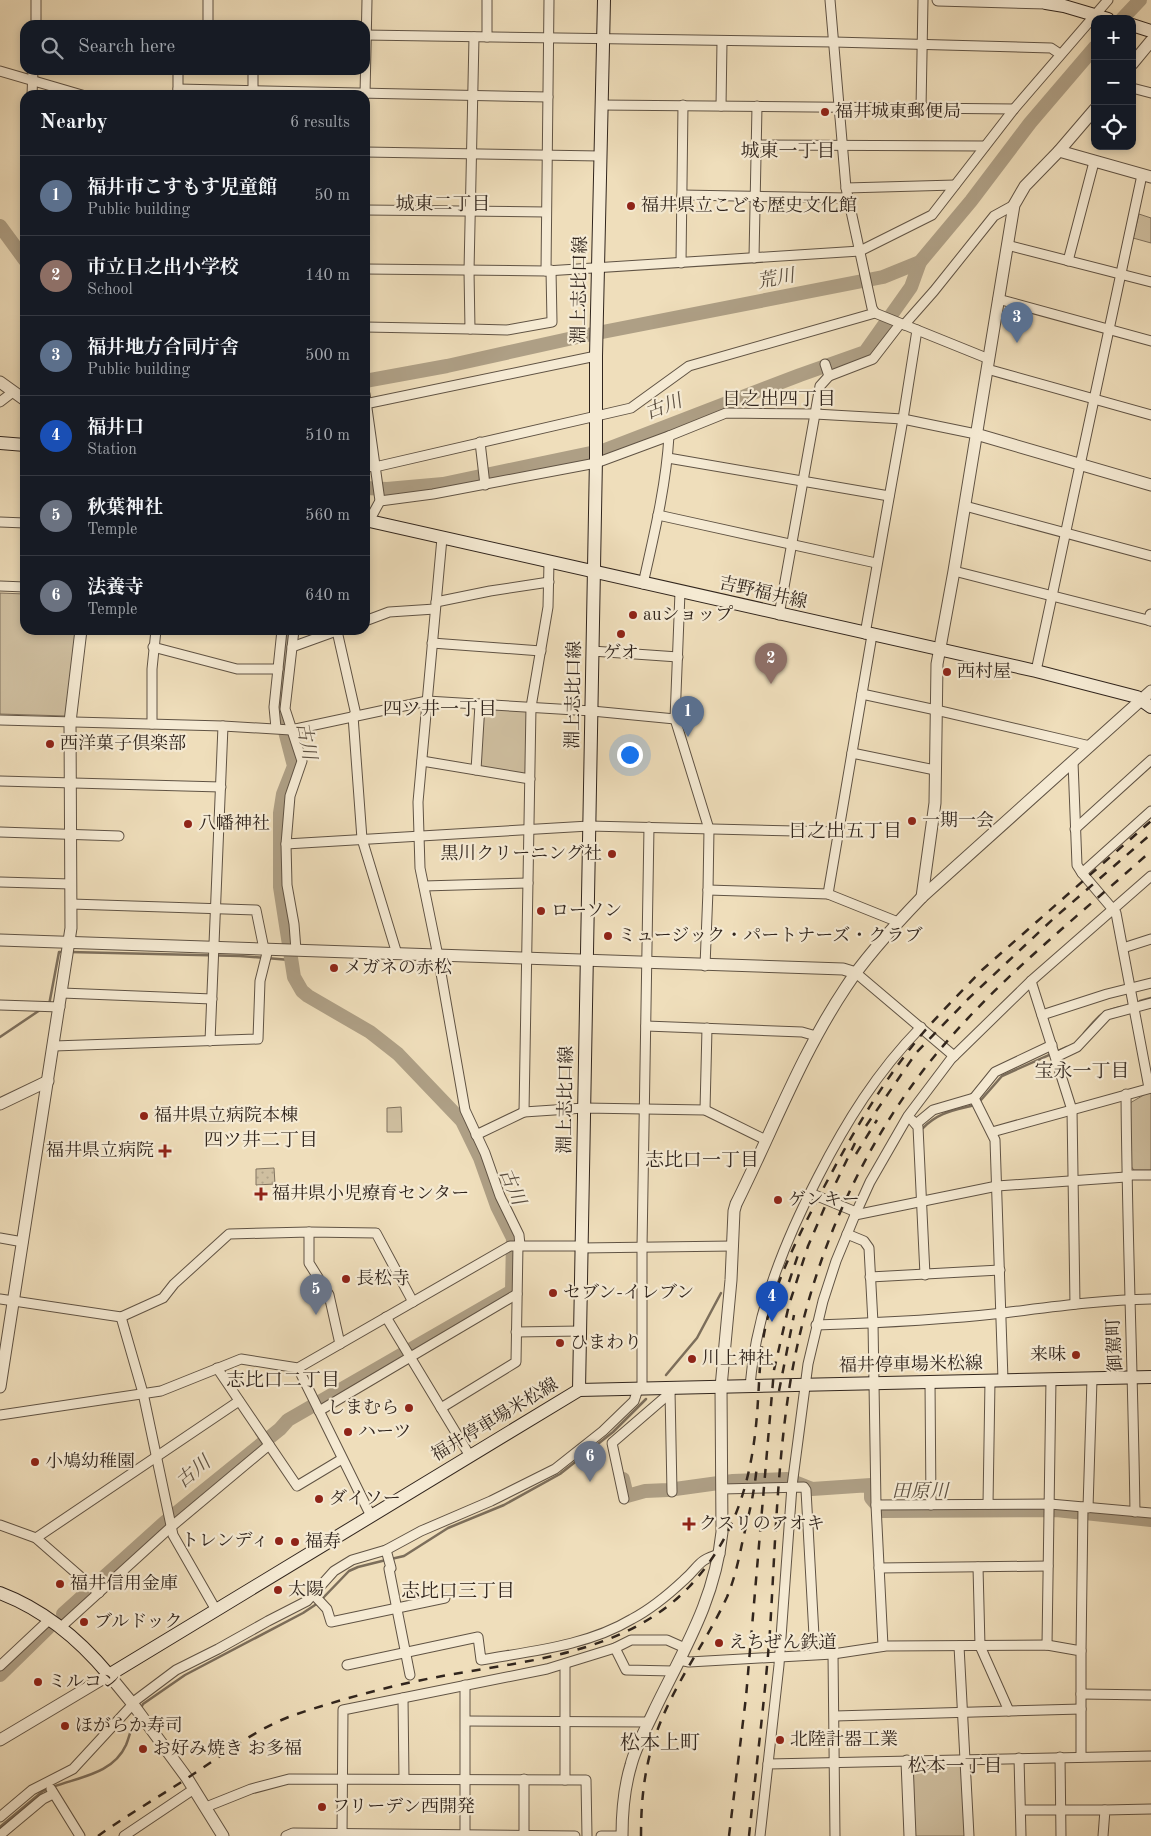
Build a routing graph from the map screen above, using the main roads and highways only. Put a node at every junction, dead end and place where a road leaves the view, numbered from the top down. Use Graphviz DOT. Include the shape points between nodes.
graph roads {
  1 [pos="604,0"];
  2 [pos="1046,2"];
  3 [pos="1096,15"];
  4 [pos="0,443"];
  5 [pos="20,445"];
  6 [pos="370,522"];
  7 [pos="593,572"];
  8 [pos="1148,699"];
  9 [pos="1151,1377"];
  10 [pos="579,1390"];
  11 [pos="0,1593"];
  1 -- 7 [label="main road, 淵上志比口線"];
  2 -- 3 [label="main road"];
  4 -- 5 [label="main road"];
  6 -- 7 [label="main road, 吉野福井線"];
  7 -- 8 [label="main road, 吉野福井線" via="941,649"];
  7 -- 10 [label="main road, 淵上志比口線"];
  9 -- 10 [label="main road, 福井停車場米松線" via="750,1386 670,1391 640,1388"];
  10 -- 11 [label="main road, 福井停車場米松線" via="109,1675 88,1650 61,1627"];
}
